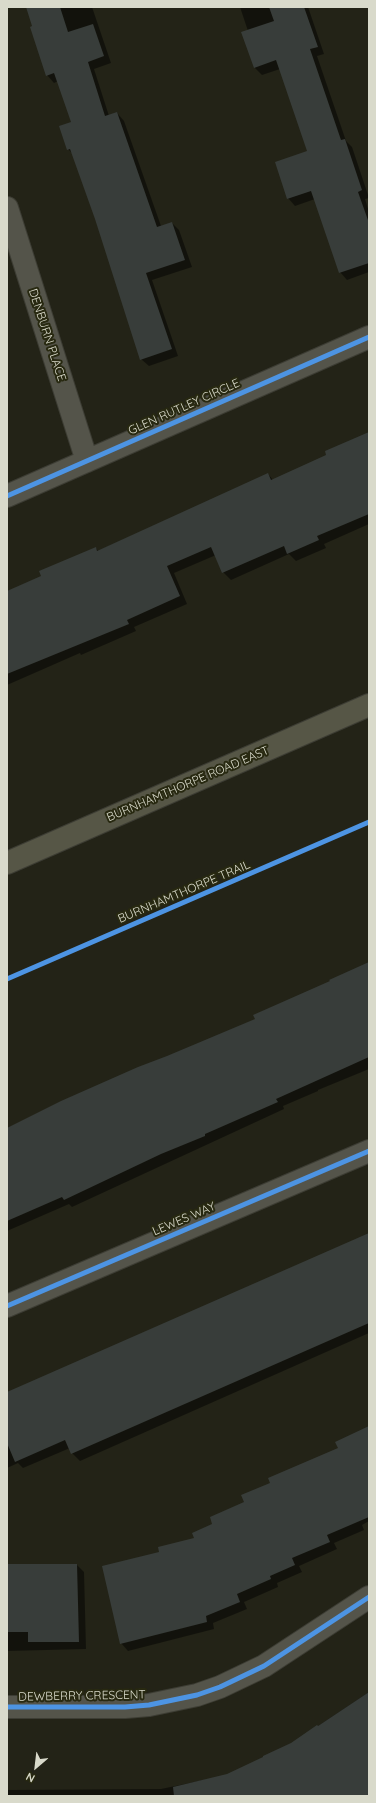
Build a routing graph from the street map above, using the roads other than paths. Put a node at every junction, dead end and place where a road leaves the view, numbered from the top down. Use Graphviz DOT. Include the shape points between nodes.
graph roads {
  1 [pos="7,208"];
  2 [pos="369,337"];
  3 [pos="87,461"];
  4 [pos="7,496"];
  5 [pos="369,705"];
  6 [pos="7,863"];
  7 [pos="369,1151"];
  8 [pos="7,1306"];
  9 [pos="369,1597"];
  10 [pos="7,1707"];
  1 -- 3 [label="street, DENBURN PLACE"];
  2 -- 3 [label="street, GLEN RUTLEY CIRCLE"];
  3 -- 4 [label="street, GLEN RUTLEY CIRCLE"];
  5 -- 6 [label="main road, BURNHAMTHORPE ROAD EAST"];
  7 -- 8 [label="street, LEWES WAY"];
  9 -- 10 [label="street, DEWBERRY CRESCENT" via="264,1666 197,1695 156,1704 125,1707"];
}
